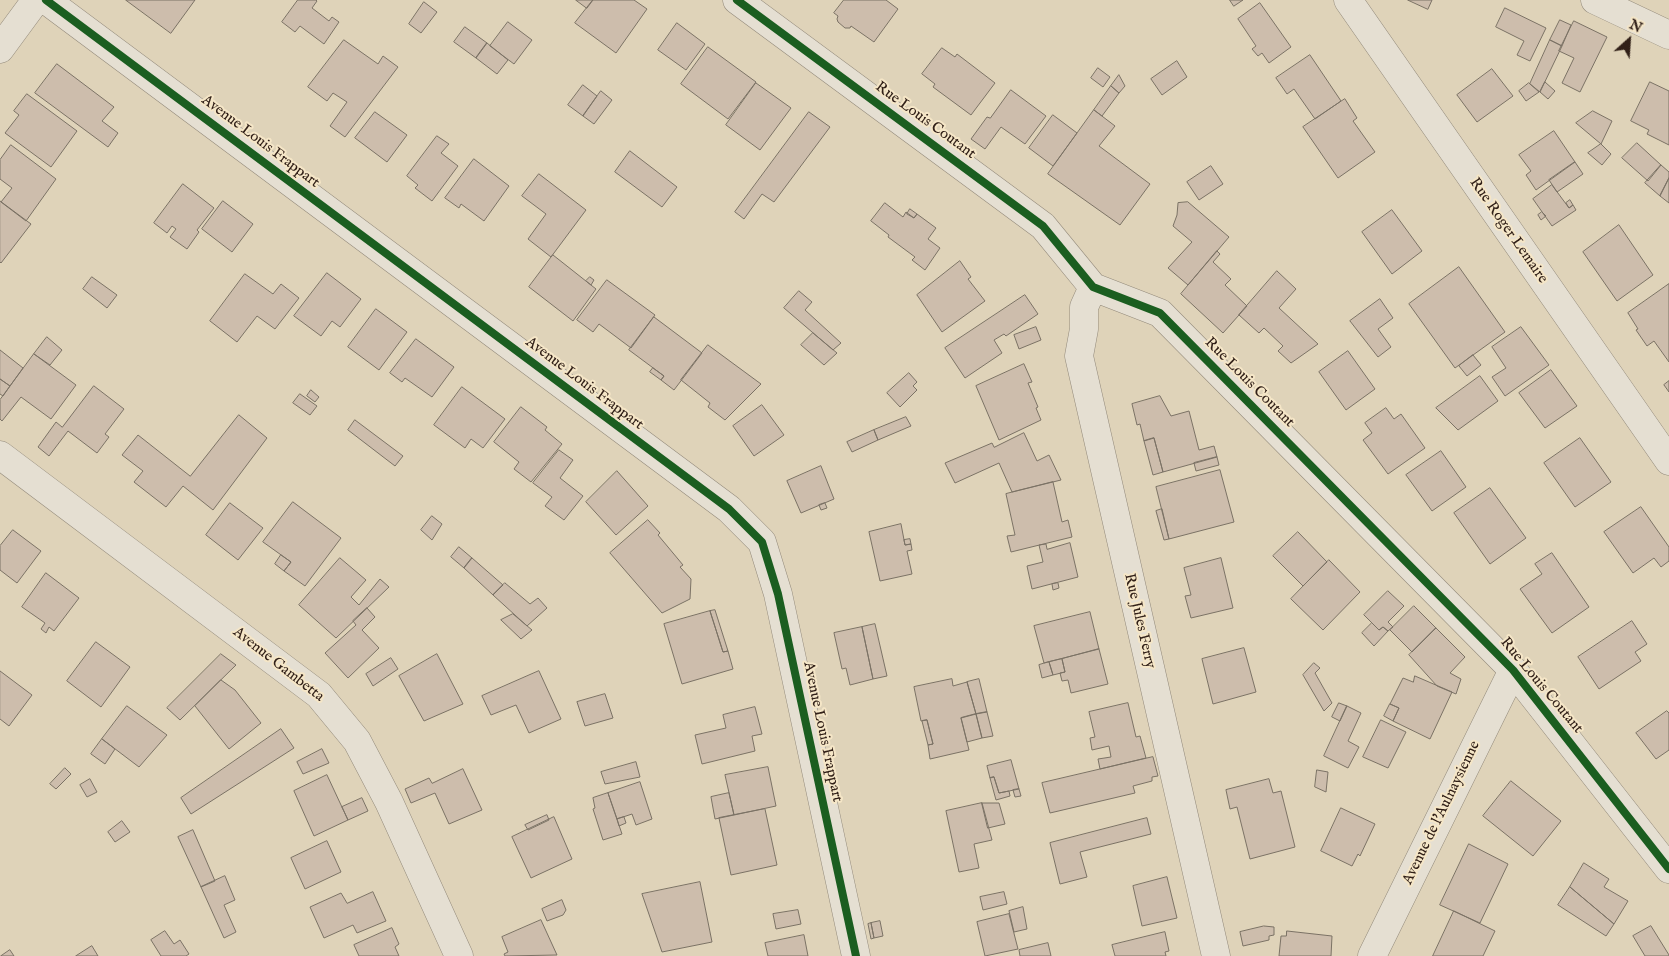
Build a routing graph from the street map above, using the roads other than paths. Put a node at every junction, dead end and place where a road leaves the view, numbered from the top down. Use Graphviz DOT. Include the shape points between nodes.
graph roads {
  1 [pos="36,0"];
  2 [pos="46,0"];
  3 [pos="737,0"];
  4 [pos="1348,0"];
  5 [pos="1595,0"];
  6 [pos="1669,36"];
  7 [pos="0,49"];
  8 [pos="1094,286"];
  9 [pos="0,455"];
  10 [pos="1669,462"];
  11 [pos="1513,670"];
  12 [pos="1669,870"];
  13 [pos="459,956"];
  14 [pos="856,956"];
  15 [pos="1216,956"];
  16 [pos="1372,956"];
  1 -- 7 [label="street"];
  2 -- 14 [label="street, Avenue Louis Frappart" via="729,509 762,542 778,594"];
  3 -- 8 [label="street, Rue Louis Coutant" via="1043,226"];
  4 -- 10 [label="street, Rue Roger Lemaire"];
  5 -- 6 [label="street"];
  8 -- 11 [label="street, Rue Louis Coutant" via="1160,313"];
  8 -- 15 [label="street, Rue Jules Ferry" via="1084,307 1079,356"];
  9 -- 13 [label="street, Avenue Gambetta" via="319,694 357,741 389,802"];
  11 -- 12 [label="street, Rue Louis Coutant"];
  11 -- 16 [label="street, Avenue de l'Aulnaysienne"];
}
